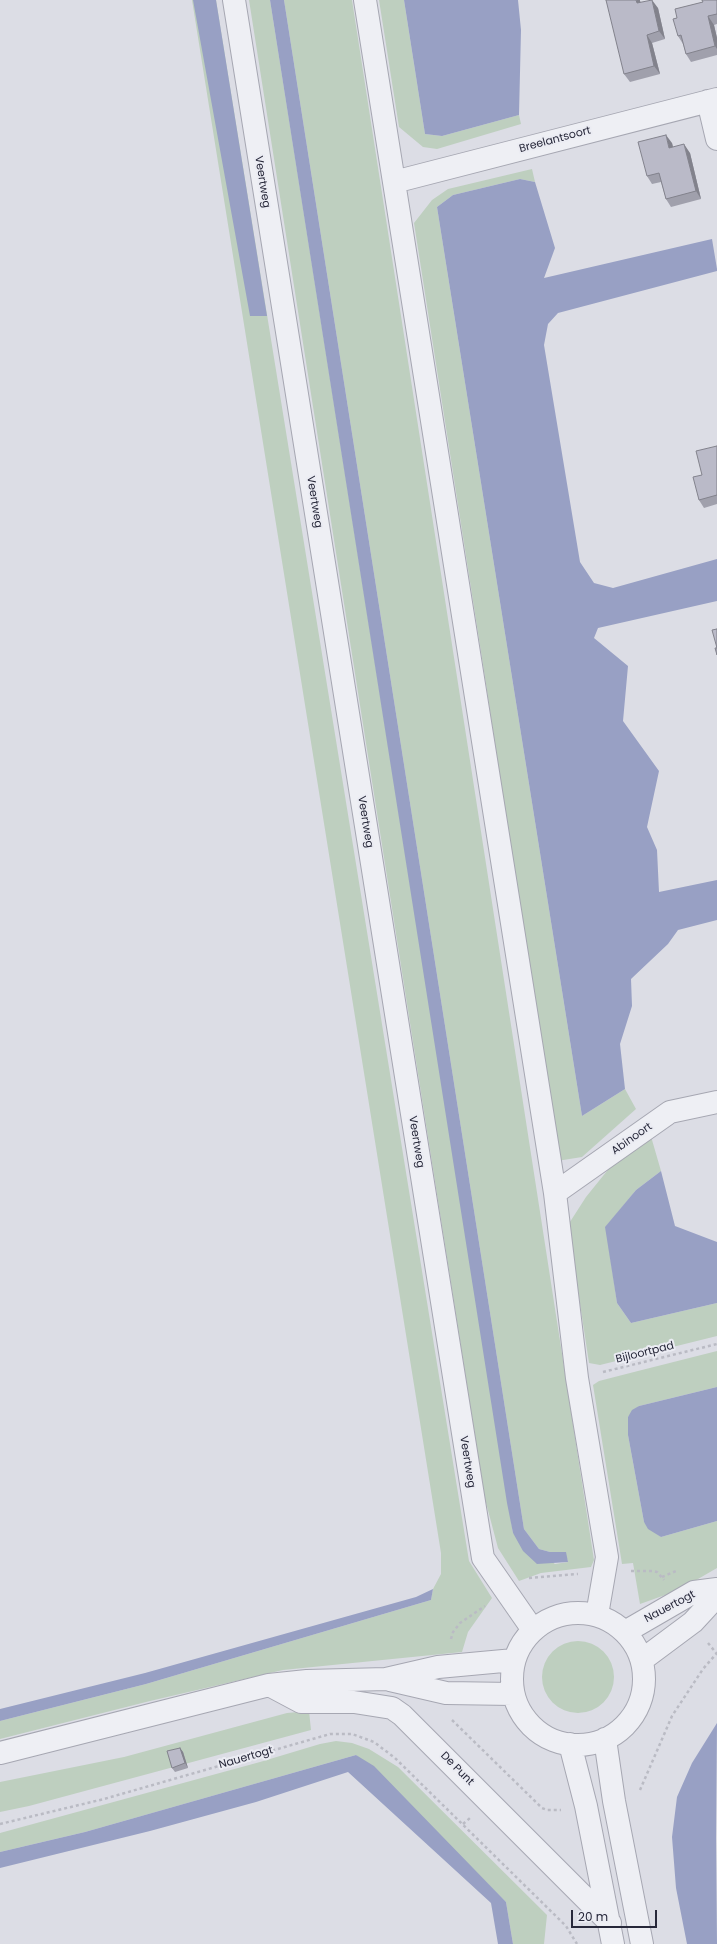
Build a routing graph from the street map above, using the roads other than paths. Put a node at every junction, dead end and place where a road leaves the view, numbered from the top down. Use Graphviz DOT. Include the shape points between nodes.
graph roads {
  1 [pos="234,0"];
  2 [pos="365,0"];
  3 [pos="712,100"];
  4 [pos="717,139"];
  5 [pos="394,182"];
  6 [pos="717,1102"];
  7 [pos="554,1193"];
  8 [pos="717,1589"];
  9 [pos="717,1596"];
  10 [pos="597,1615"];
  11 [pos="533,1630"];
  12 [pos="625,1632"];
  13 [pos="514,1660"];
  14 [pos="642,1660"];
  15 [pos="386,1679"];
  16 [pos="269,1685"];
  17 [pos="513,1694"];
  18 [pos="605,1739"];
  19 [pos="570,1744"];
  20 [pos="0,1753"];
  21 [pos="611,1934"];
  22 [pos="642,1944"];
  1 -- 11 [label="street, Veertweg" via="483,1558"];
  2 -- 5 [label="street"];
  3 -- 4 [label="street"];
  3 -- 5 [label="street, Breelantsoort"];
  5 -- 7 [label="street"];
  6 -- 7 [label="street, Abinoort" via="670,1112"];
  7 -- 10 [label="street" via="577,1378 607,1557"];
  8 -- 12 [label="street, Nauertogt" via="694,1592"];
  9 -- 14 [label="street, Nauertogt" via="693,1622"];
  10 -- 11 [label="street" via="580,1612 563,1614 547,1620"];
  10 -- 12 [label="street"];
  11 -- 13 [label="street" via="525,1638"];
  12 -- 14 [label="street"];
  13 -- 15 [label="street" via="438,1667"];
  13 -- 17 [label="street"];
  14 -- 18 [label="street" via="643,1683 638,1706 630,1720 619,1731"];
  15 -- 16 [label="street" via="307,1681"];
  15 -- 17 [label="street" via="446,1693"];
  16 -- 20 [label="street"];
  16 -- 21 [label="street, De Punt" via="301,1702 354,1702 392,1708 402,1715"];
  17 -- 19 [label="street" via="518,1708 538,1731 550,1739"];
  18 -- 19 [label="street" via="590,1744"];
  18 -- 22 [label="street" via="614,1801"];
  19 -- 21 [label="street, De Punt" via="586,1806"];
}
